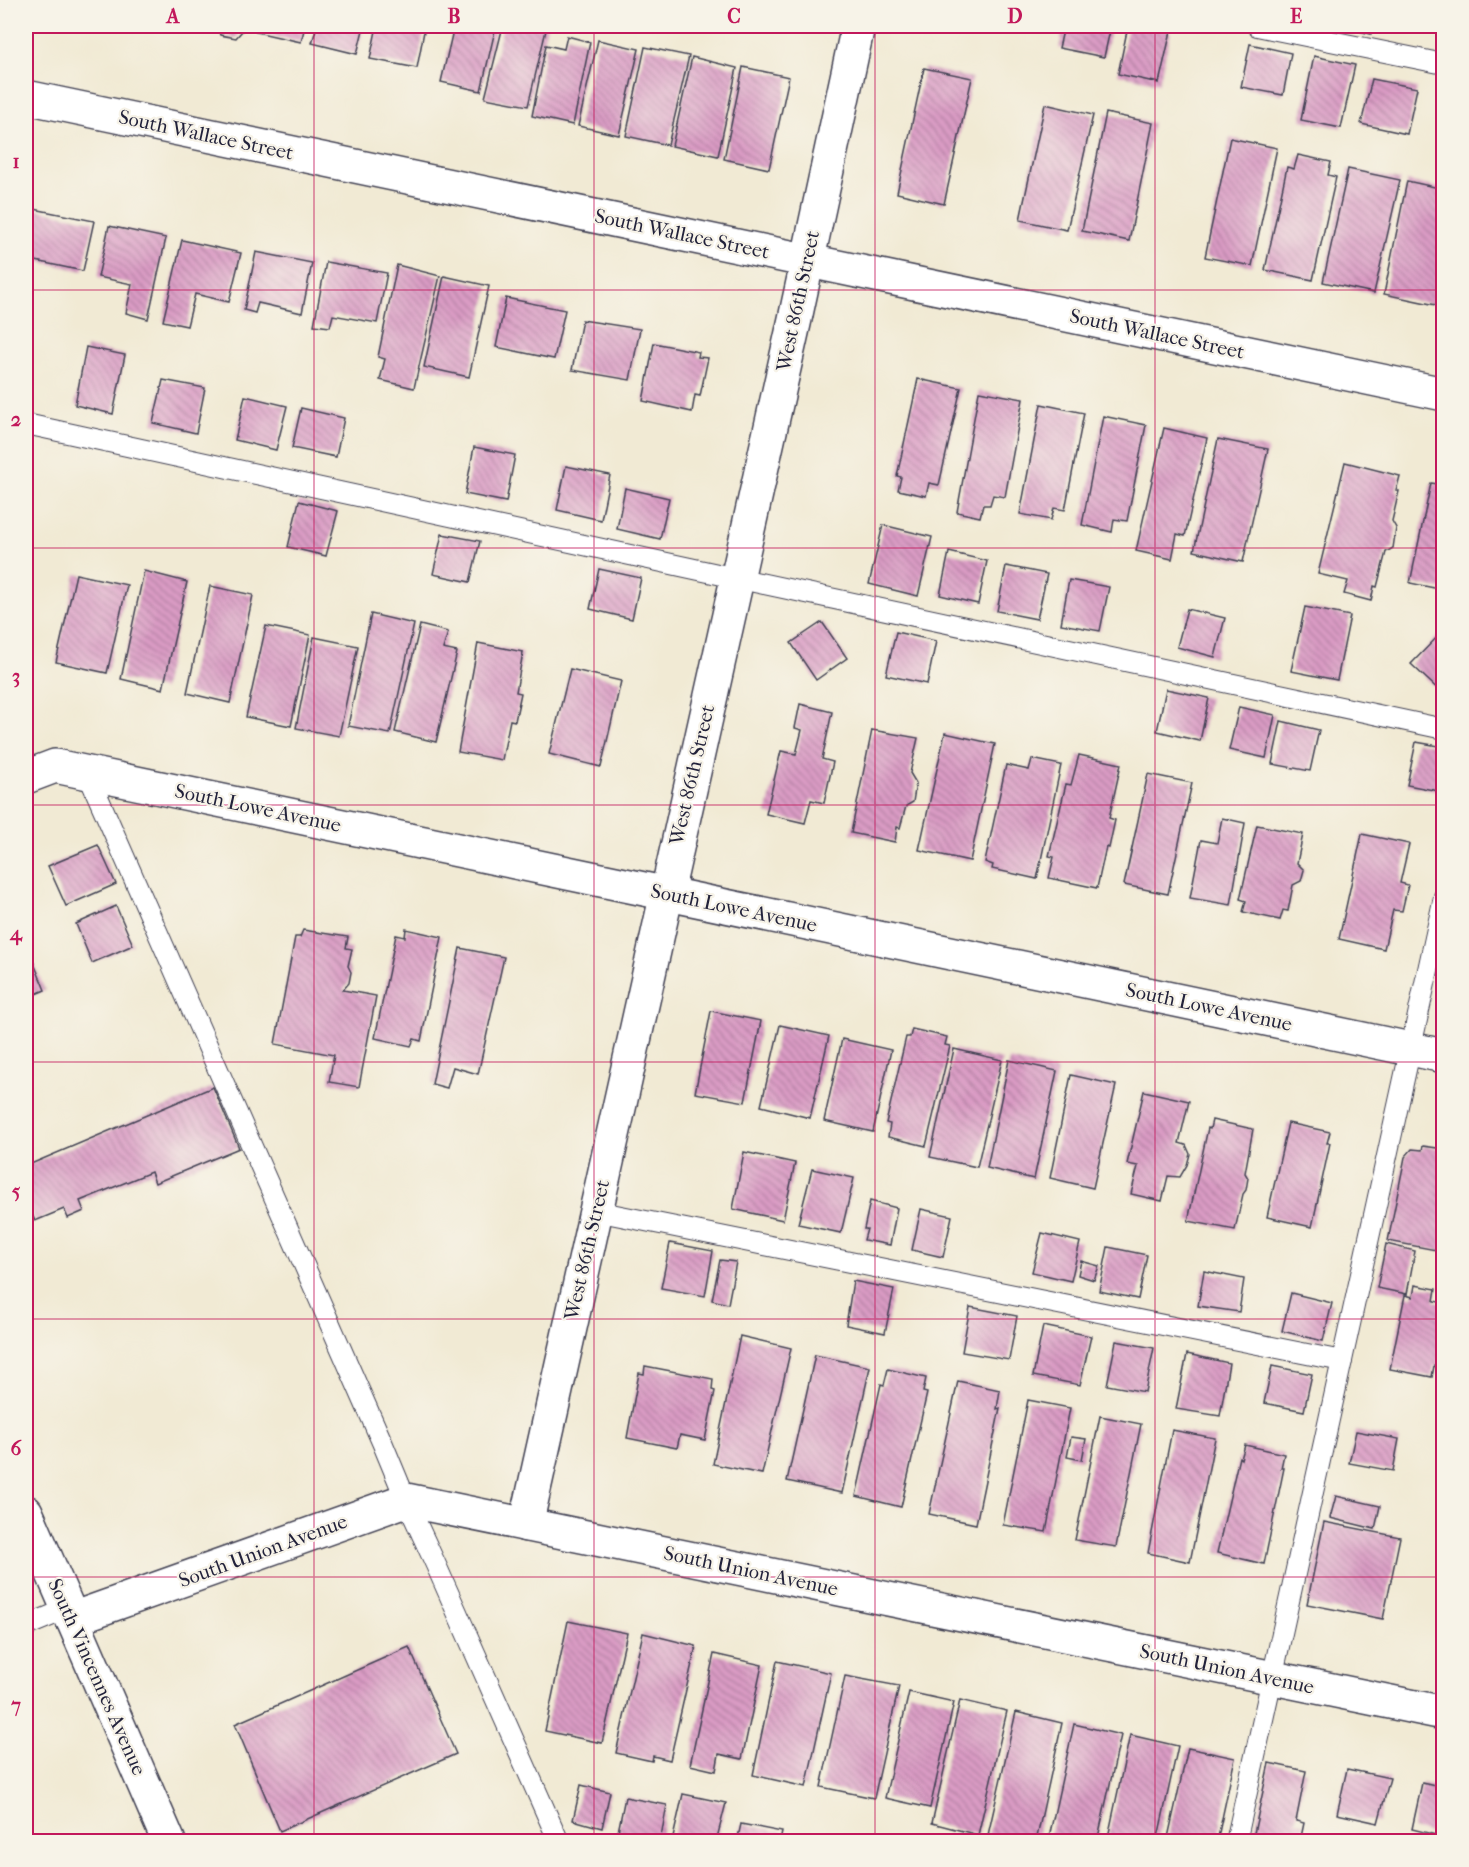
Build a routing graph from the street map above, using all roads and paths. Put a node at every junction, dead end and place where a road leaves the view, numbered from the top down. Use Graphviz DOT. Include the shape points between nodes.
graph roads {
  1 [pos="858,26"];
  2 [pos="1257,26"];
  3 [pos="1443,64"];
  4 [pos="26,97"];
  5 [pos="807,260"];
  6 [pos="1443,394"];
  7 [pos="26,424"];
  8 [pos="736,578"];
  9 [pos="1443,729"];
  10 [pos="87,772"];
  11 [pos="26,777"];
  12 [pos="666,894"];
  13 [pos="1443,897"];
  14 [pos="1410,1049"];
  15 [pos="1443,1056"];
  16 [pos="596,1211"];
  17 [pos="1342,1361"];
  18 [pos="406,1500"];
  19 [pos="26,1512"];
  20 [pos="526,1525"];
  21 [pos="70,1614"];
  22 [pos="26,1626"];
  23 [pos="1272,1678"];
  24 [pos="1443,1713"];
  25 [pos="165,1840"];
  26 [pos="559,1842"];
  27 [pos="1236,1842"];
  1 -- 5 [label="street, West 86th Street"];
  2 -- 3 [label="lane"];
  4 -- 5 [label="street, South Wallace Street"];
  5 -- 6 [label="street, South Wallace Street"];
  5 -- 8 [label="street, West 86th Street"];
  7 -- 8 [label="lane"];
  8 -- 9 [label="lane"];
  8 -- 12 [label="street, West 86th Street"];
  10 -- 11 [label="street, South Lowe Avenue" via="55,766"];
  10 -- 12 [label="street, South Lowe Avenue"];
  10 -- 18 [label="lane"];
  12 -- 14 [label="street, South Lowe Avenue"];
  12 -- 16 [label="street, West 86th Street"];
  13 -- 14 [label="lane"];
  14 -- 15 [label="street, South Lowe Avenue"];
  14 -- 17 [label="lane"];
  16 -- 17 [label="lane"];
  16 -- 20 [label="street, West 86th Street"];
  17 -- 23 [label="lane"];
  18 -- 20 [label="street, South Union Avenue"];
  18 -- 21 [label="street, South Union Avenue"];
  18 -- 26 [label="lane"];
  19 -- 21 [label="street, South Vincennes Avenue"];
  20 -- 23 [label="street, South Union Avenue"];
  21 -- 22 [label="lane"];
  21 -- 25 [label="street, South Vincennes Avenue"];
  23 -- 24 [label="street, South Union Avenue"];
  23 -- 27 [label="lane"];
}
